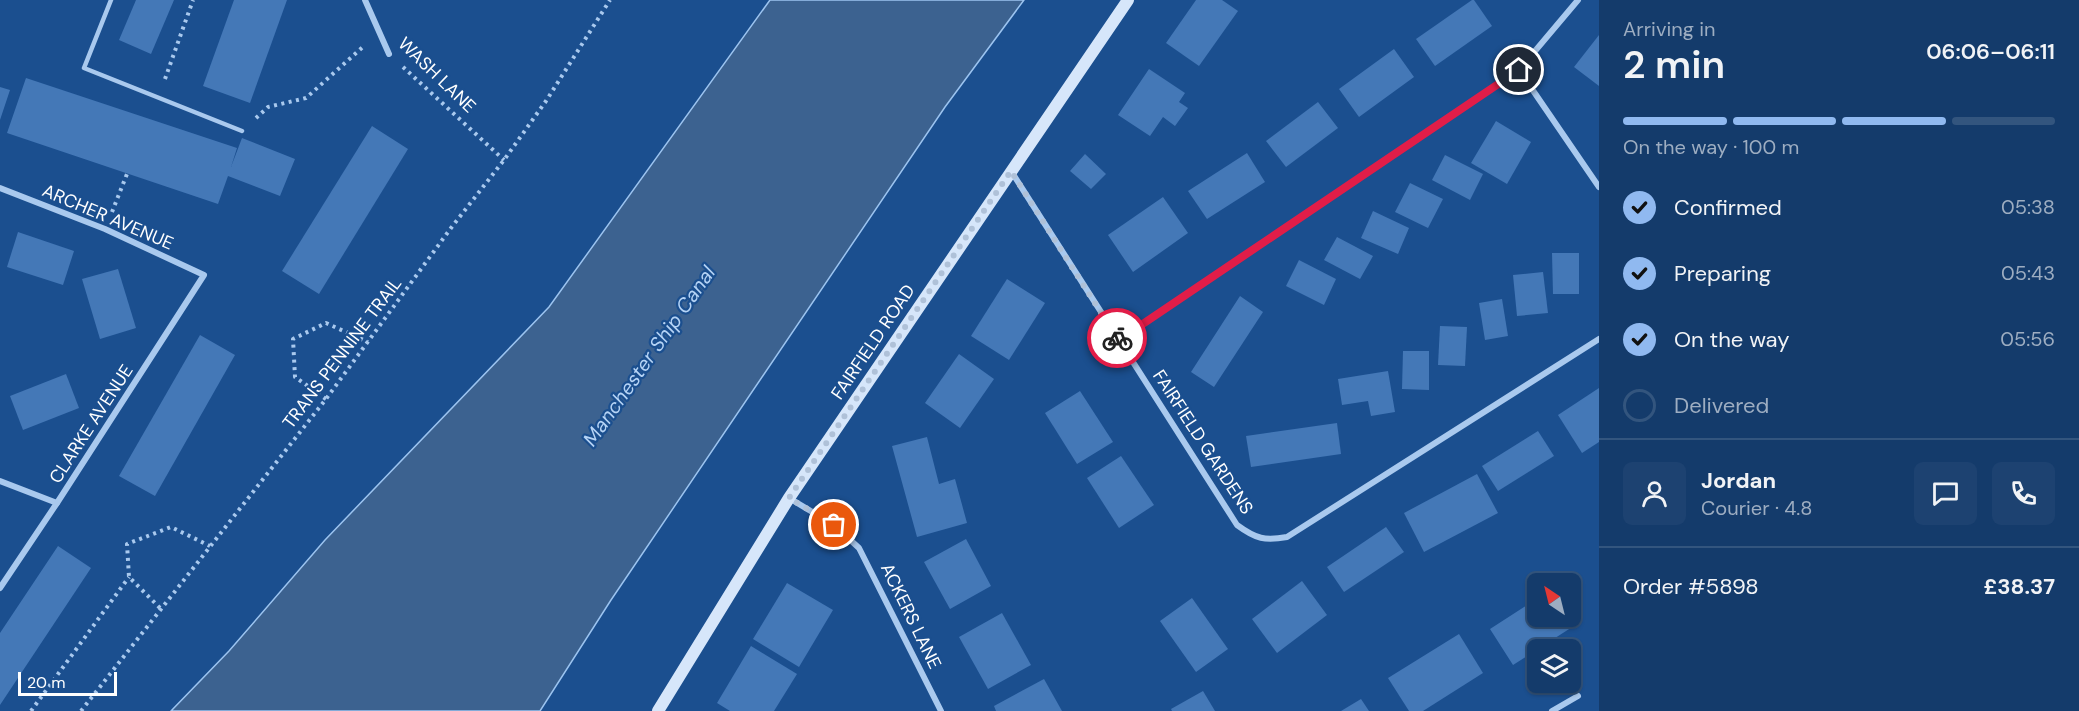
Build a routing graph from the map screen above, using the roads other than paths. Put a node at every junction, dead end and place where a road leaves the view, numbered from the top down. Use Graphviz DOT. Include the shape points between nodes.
graph roads {
  1 [pos="111,0"];
  2 [pos="365,0"];
  3 [pos="1128,0"];
  4 [pos="1578,0"];
  5 [pos="389,54"];
  6 [pos="1519,70"];
  7 [pos="242,130"];
  8 [pos="1011,171"];
  9 [pos="1599,187"];
  10 [pos="0,188"];
  11 [pos="204,275"];
  12 [pos="1599,339"];
  13 [pos="1119,340"];
  14 [pos="0,481"];
  15 [pos="789,498"];
  16 [pos="57,503"];
  17 [pos="0,588"];
  18 [pos="1578,696"];
  19 [pos="658,711"];
  20 [pos="941,711"];
  21 [pos="1552,711"];
  1 -- 7 [label="lane" via="84,68"];
  2 -- 5 [label="street, WASH LANE"];
  3 -- 8 [label="main road, FAIRFIELD ROAD"];
  4 -- 6 [label="street"];
  6 -- 9 [label="street"];
  6 -- 13 [label="street"];
  8 -- 13 [label="street, FAIRFIELD GARDENS"];
  8 -- 15 [label="main road, FAIRFIELD ROAD"];
  10 -- 11 [label="street, ARCHER AVENUE"];
  11 -- 16 [label="street, CLARKE AVENUE"];
  12 -- 13 [label="street, FAIRFIELD GARDENS" via="1287,537 1270,540 1251,536 1237,525"];
  14 -- 16 [label="street"];
  15 -- 19 [label="main road, FAIRFIELD ROAD"];
  15 -- 20 [label="street, ACKERS LANE" via="834,525 859,548"];
  16 -- 17 [label="street, CLARKE AVENUE"];
  18 -- 21 [label="street"];
}
